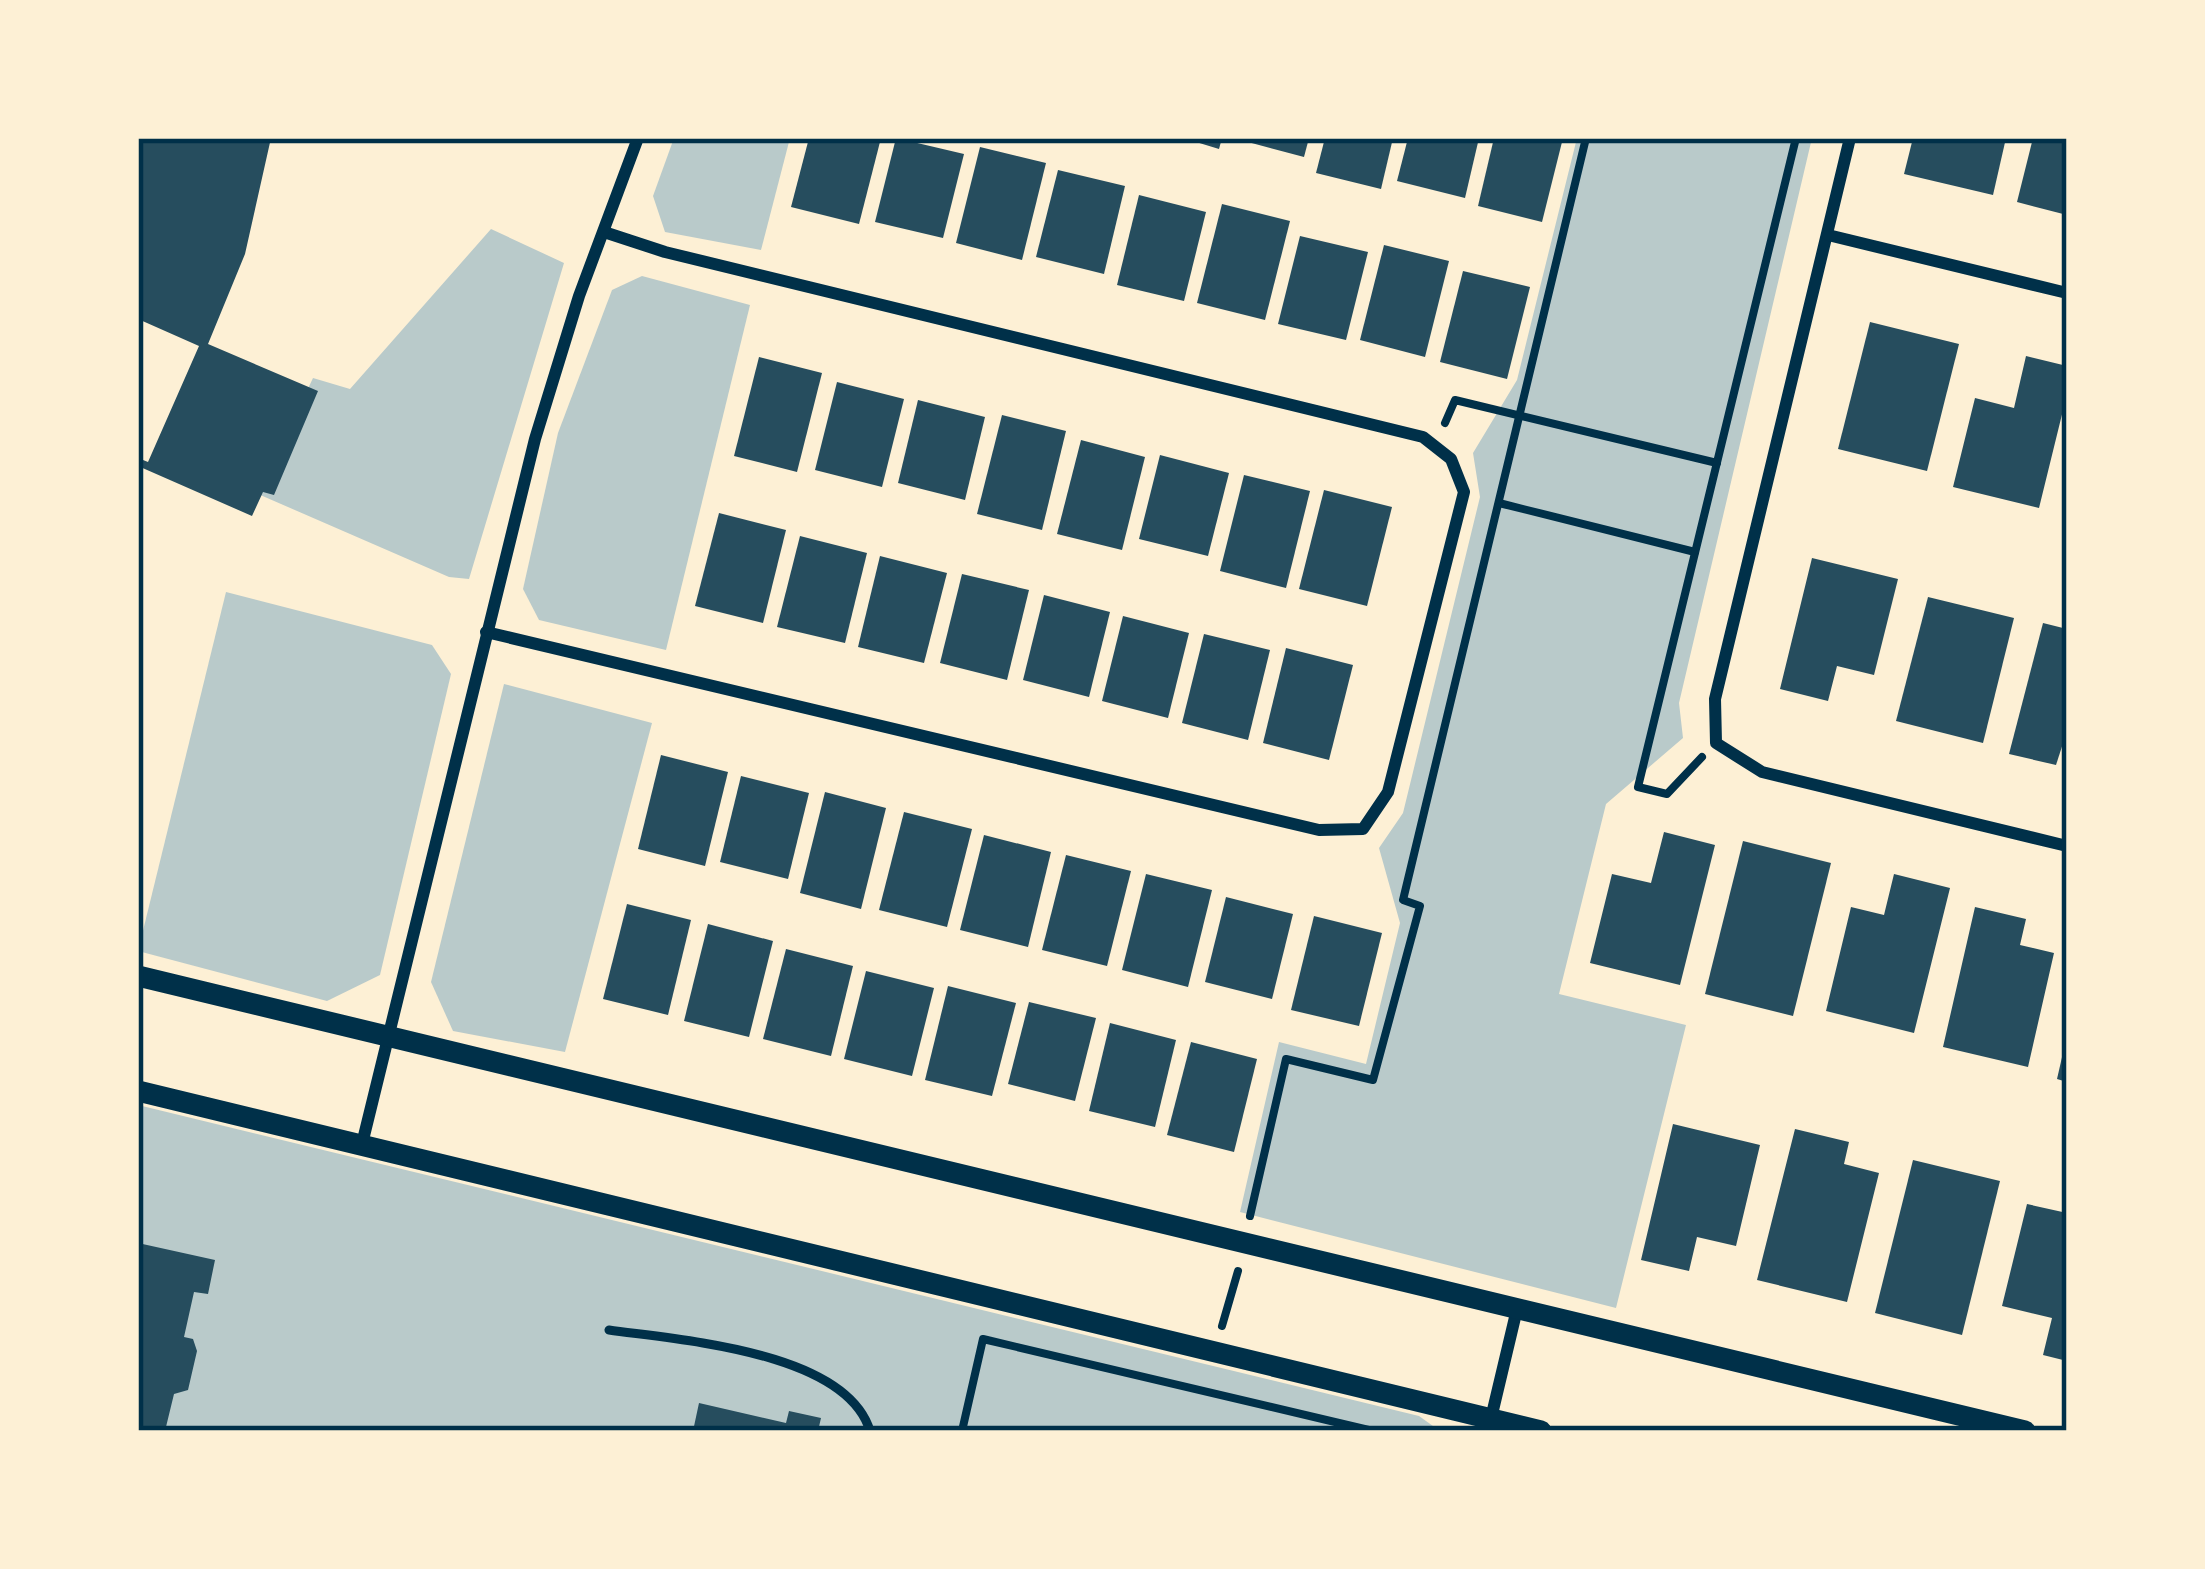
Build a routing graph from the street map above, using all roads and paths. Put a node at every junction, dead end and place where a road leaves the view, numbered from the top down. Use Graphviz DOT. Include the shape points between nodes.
graph roads {
  1 [pos="638,138"];
  2 [pos="1796,138"];
  3 [pos="1850,138"];
  4 [pos="604,232"];
  5 [pos="1828,236"];
  6 [pos="2067,293"];
  7 [pos="1435,446"];
  8 [pos="1717,463"];
  9 [pos="1498,503"];
  10 [pos="1695,552"];
  11 [pos="486,632"];
  12 [pos="1716,743"];
  13 [pos="2067,846"];
  14 [pos="138,976"];
  15 [pos="388,1036"];
  16 [pos="138,1091"];
  17 [pos="362,1144"];
  18 [pos="1517,1309"];
  19 [pos="609,1330"];
  20 [pos="1489,1424"];
  21 [pos="870,1431"];
  22 [pos="962,1431"];
  23 [pos="1373,1431"];
  24 [pos="1541,1431"];
  25 [pos="2025,1431"];
  1 -- 4 [label="street"];
  2 -- 8 [label="path"];
  3 -- 5 [label="street"];
  4 -- 7 [label="street"];
  4 -- 11 [label="street" via="535,440"];
  5 -- 6 [label="street"];
  5 -- 12 [label="street" via="1715,699"];
  7 -- 8 [label="path" via="1455,400"];
  7 -- 11 [label="street" via="1451,459 1464,492 1388,792 1363,830 1319,830"];
  8 -- 10 [label="path"];
  9 -- 10 [label="path"];
  10 -- 12 [label="path" via="1638,787 1667,794"];
  11 -- 15 [label="street"];
  12 -- 13 [label="street" via="1762,772"];
  14 -- 15 [label="street"];
  15 -- 17 [label="street"];
  15 -- 18 [label="street"];
  16 -- 17 [label="street"];
  17 -- 20 [label="street"];
  18 -- 20 [label="street"];
  18 -- 25 [label="street"];
  19 -- 21 [label="lane" via="785,1364 847,1395"];
  20 -- 24 [label="street"];
  22 -- 23 [label="path" via="983,1339"];
}
